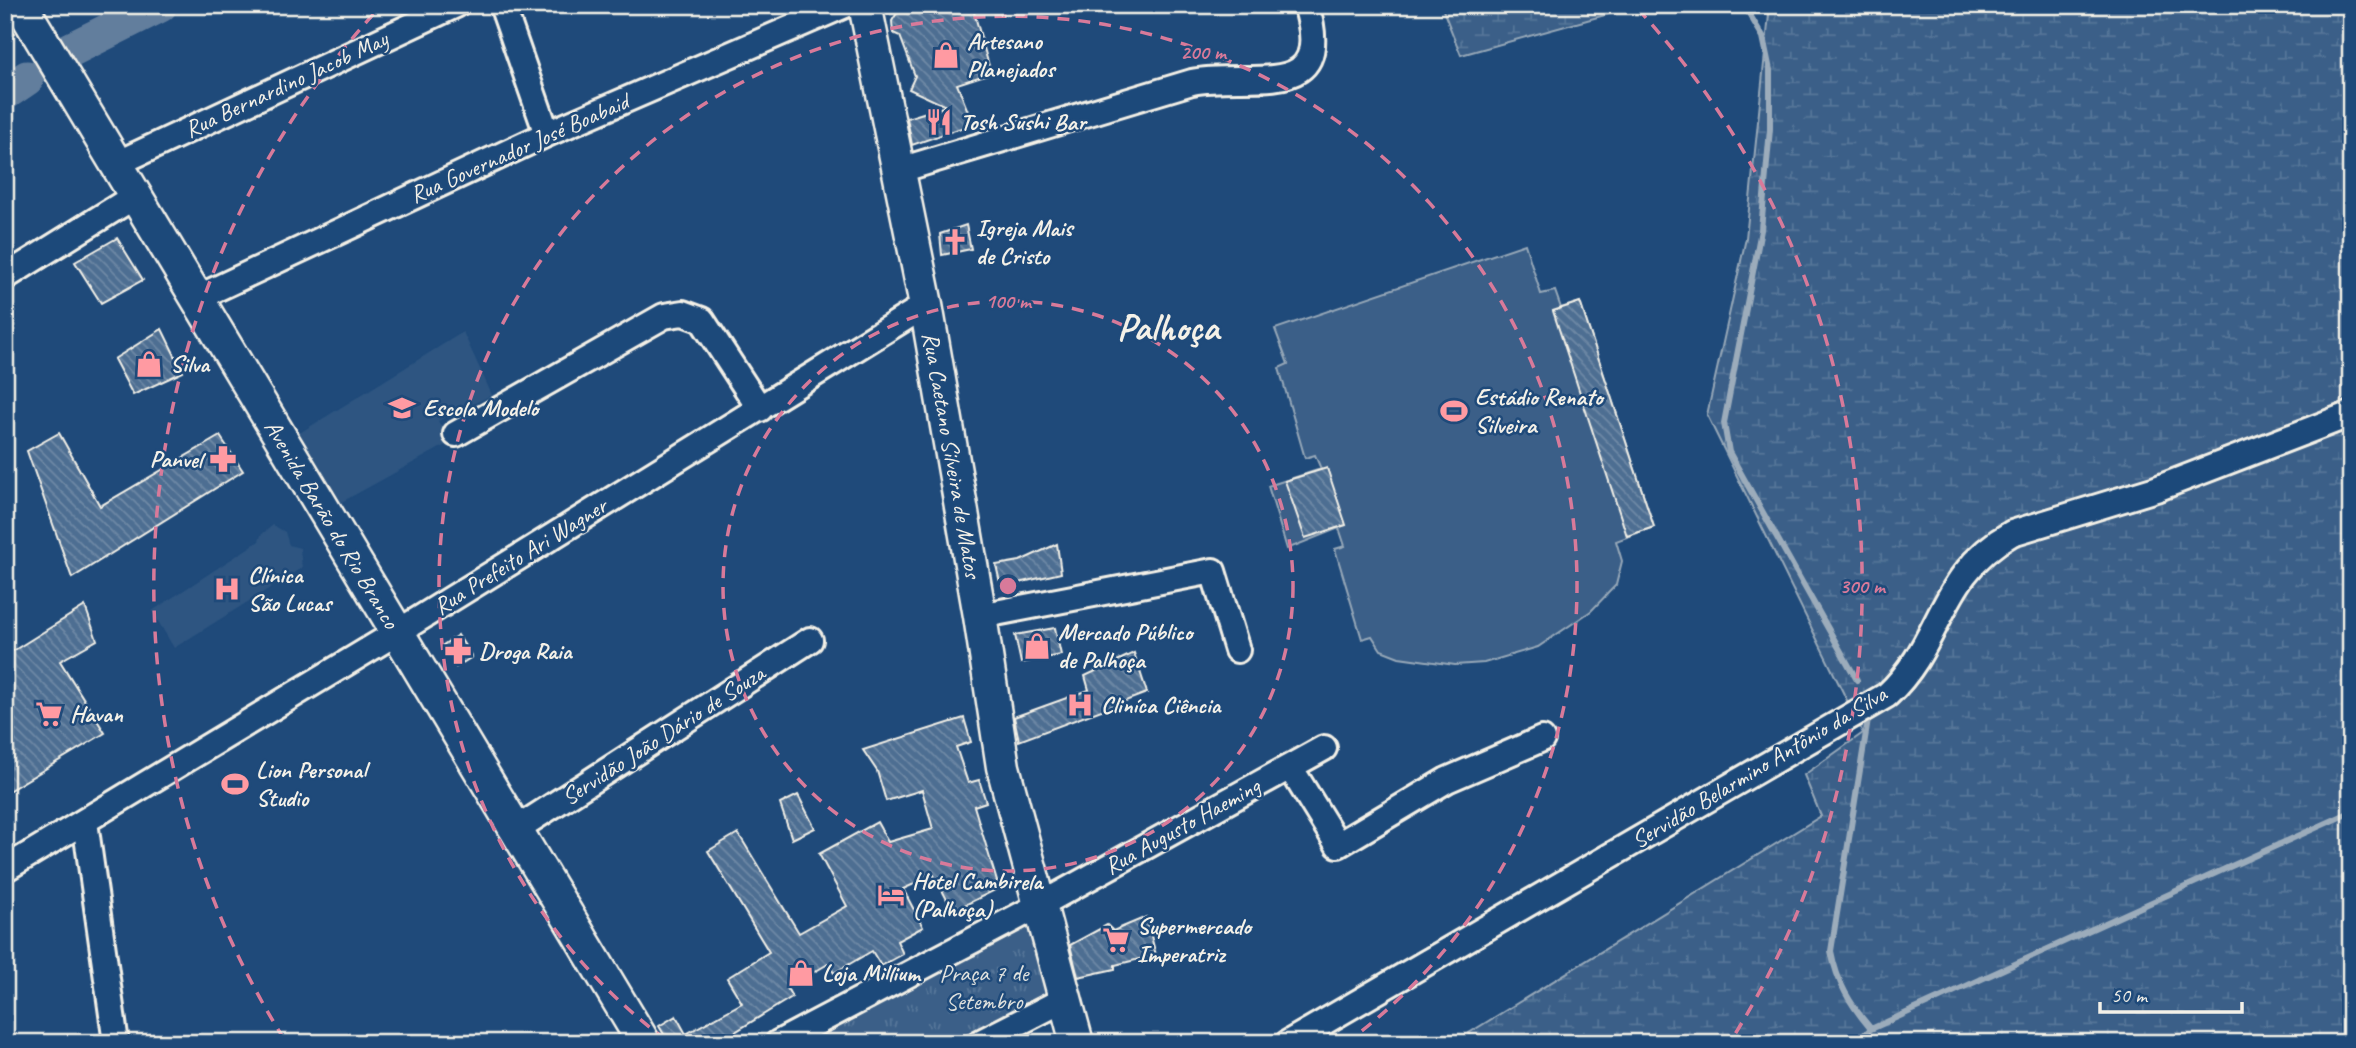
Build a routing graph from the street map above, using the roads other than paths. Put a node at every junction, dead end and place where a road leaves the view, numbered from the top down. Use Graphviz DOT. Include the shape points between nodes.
graph roads {
  1 [pos="22,5"];
  2 [pos="456,5"];
  3 [pos="502,5"];
  4 [pos="845,5"];
  5 [pos="865,5"];
  6 [pos="1306,5"];
  7 [pos="547,134"];
  8 [pos="116,164"];
  9 [pos="900,170"];
  10 [pos="135,196"];
  11 [pos="5,277"];
  12 [pos="197,298"];
  13 [pos="926,305"];
  14 [pos="760,409"];
  15 [pos="2351,414"];
  16 [pos="456,434"];
  17 [pos="981,615"];
  18 [pos="397,632"];
  19 [pos="810,640"];
  20 [pos="1237,650"];
  21 [pos="1542,739"];
  22 [pos="1324,748"];
  23 [pos="1290,767"];
  24 [pos="85,822"];
  25 [pos="515,830"];
  26 [pos="5,869"];
  27 [pos="1040,905"];
  28 [pos="1065,999"];
  29 [pos="116,1043"];
  30 [pos="645,1043"];
  31 [pos="778,1043"];
  32 [pos="979,1043"];
  33 [pos="1077,1043"];
  34 [pos="1288,1043"];
  1 -- 8 [label="main road, Avenida Barão do Rio Branco"];
  2 -- 8 [label="street, Rua Bernardino Jacob May"];
  3 -- 7 [label="street"];
  4 -- 7 [label="street, Rua Governador José Boabaid"];
  5 -- 9 [label="main road, Rua Caetano Silveira de Matos"];
  6 -- 9 [label="street" via="1314,37 1312,53 1290,75 1192,82"];
  7 -- 12 [label="street, Rua Governador José Boabaid"];
  8 -- 10 [label="main road, Avenida Barão do Rio Branco"];
  9 -- 13 [label="main road, Rua Caetano Silveira de Matos"];
  10 -- 11 [label="street"];
  10 -- 12 [label="main road, Avenida Barão do Rio Branco"];
  12 -- 18 [label="main road, Avenida Barão do Rio Branco"];
  13 -- 14 [label="street, Rua Prefeito Ari Wagner"];
  13 -- 17 [label="main road, Rua Caetano Silveira de Matos"];
  14 -- 16 [label="street" via="702,320 683,313 664,316"];
  14 -- 18 [label="street, Rua Prefeito Ari Wagner"];
  15 -- 34 [label="street, Servidão Belarmino Antônio da Silva" via="2156,489 2012,533 1994,543 1962,575 1907,676 1887,695"];
  17 -- 20 [label="street" via="1213,571"];
  17 -- 27 [label="main road, Rua Caetano Silveira de Matos" via="1003,767"];
  18 -- 24 [label="street, Rua Prefeito Ari Wagner"];
  18 -- 25 [label="main road, Avenida Barão do Rio Branco"];
  19 -- 25 [label="street, Servidão João Dário de Souza"];
  21 -- 23 [label="street" via="1447,780 1338,845"];
  22 -- 23 [label="street, Rua Augusto Haeming"];
  23 -- 27 [label="street, Rua Augusto Haeming"];
  24 -- 26 [label="street, Rua Prefeito Ari Wagner"];
  24 -- 29 [label="street"];
  25 -- 30 [label="main road, Avenida Barão do Rio Branco"];
  27 -- 28 [label="main road, Rua Caetano Silveira de Matos"];
  27 -- 31 [label="street"];
  28 -- 32 [label="street"];
  28 -- 33 [label="main road, Rua Caetano Silveira de Matos"];
}
